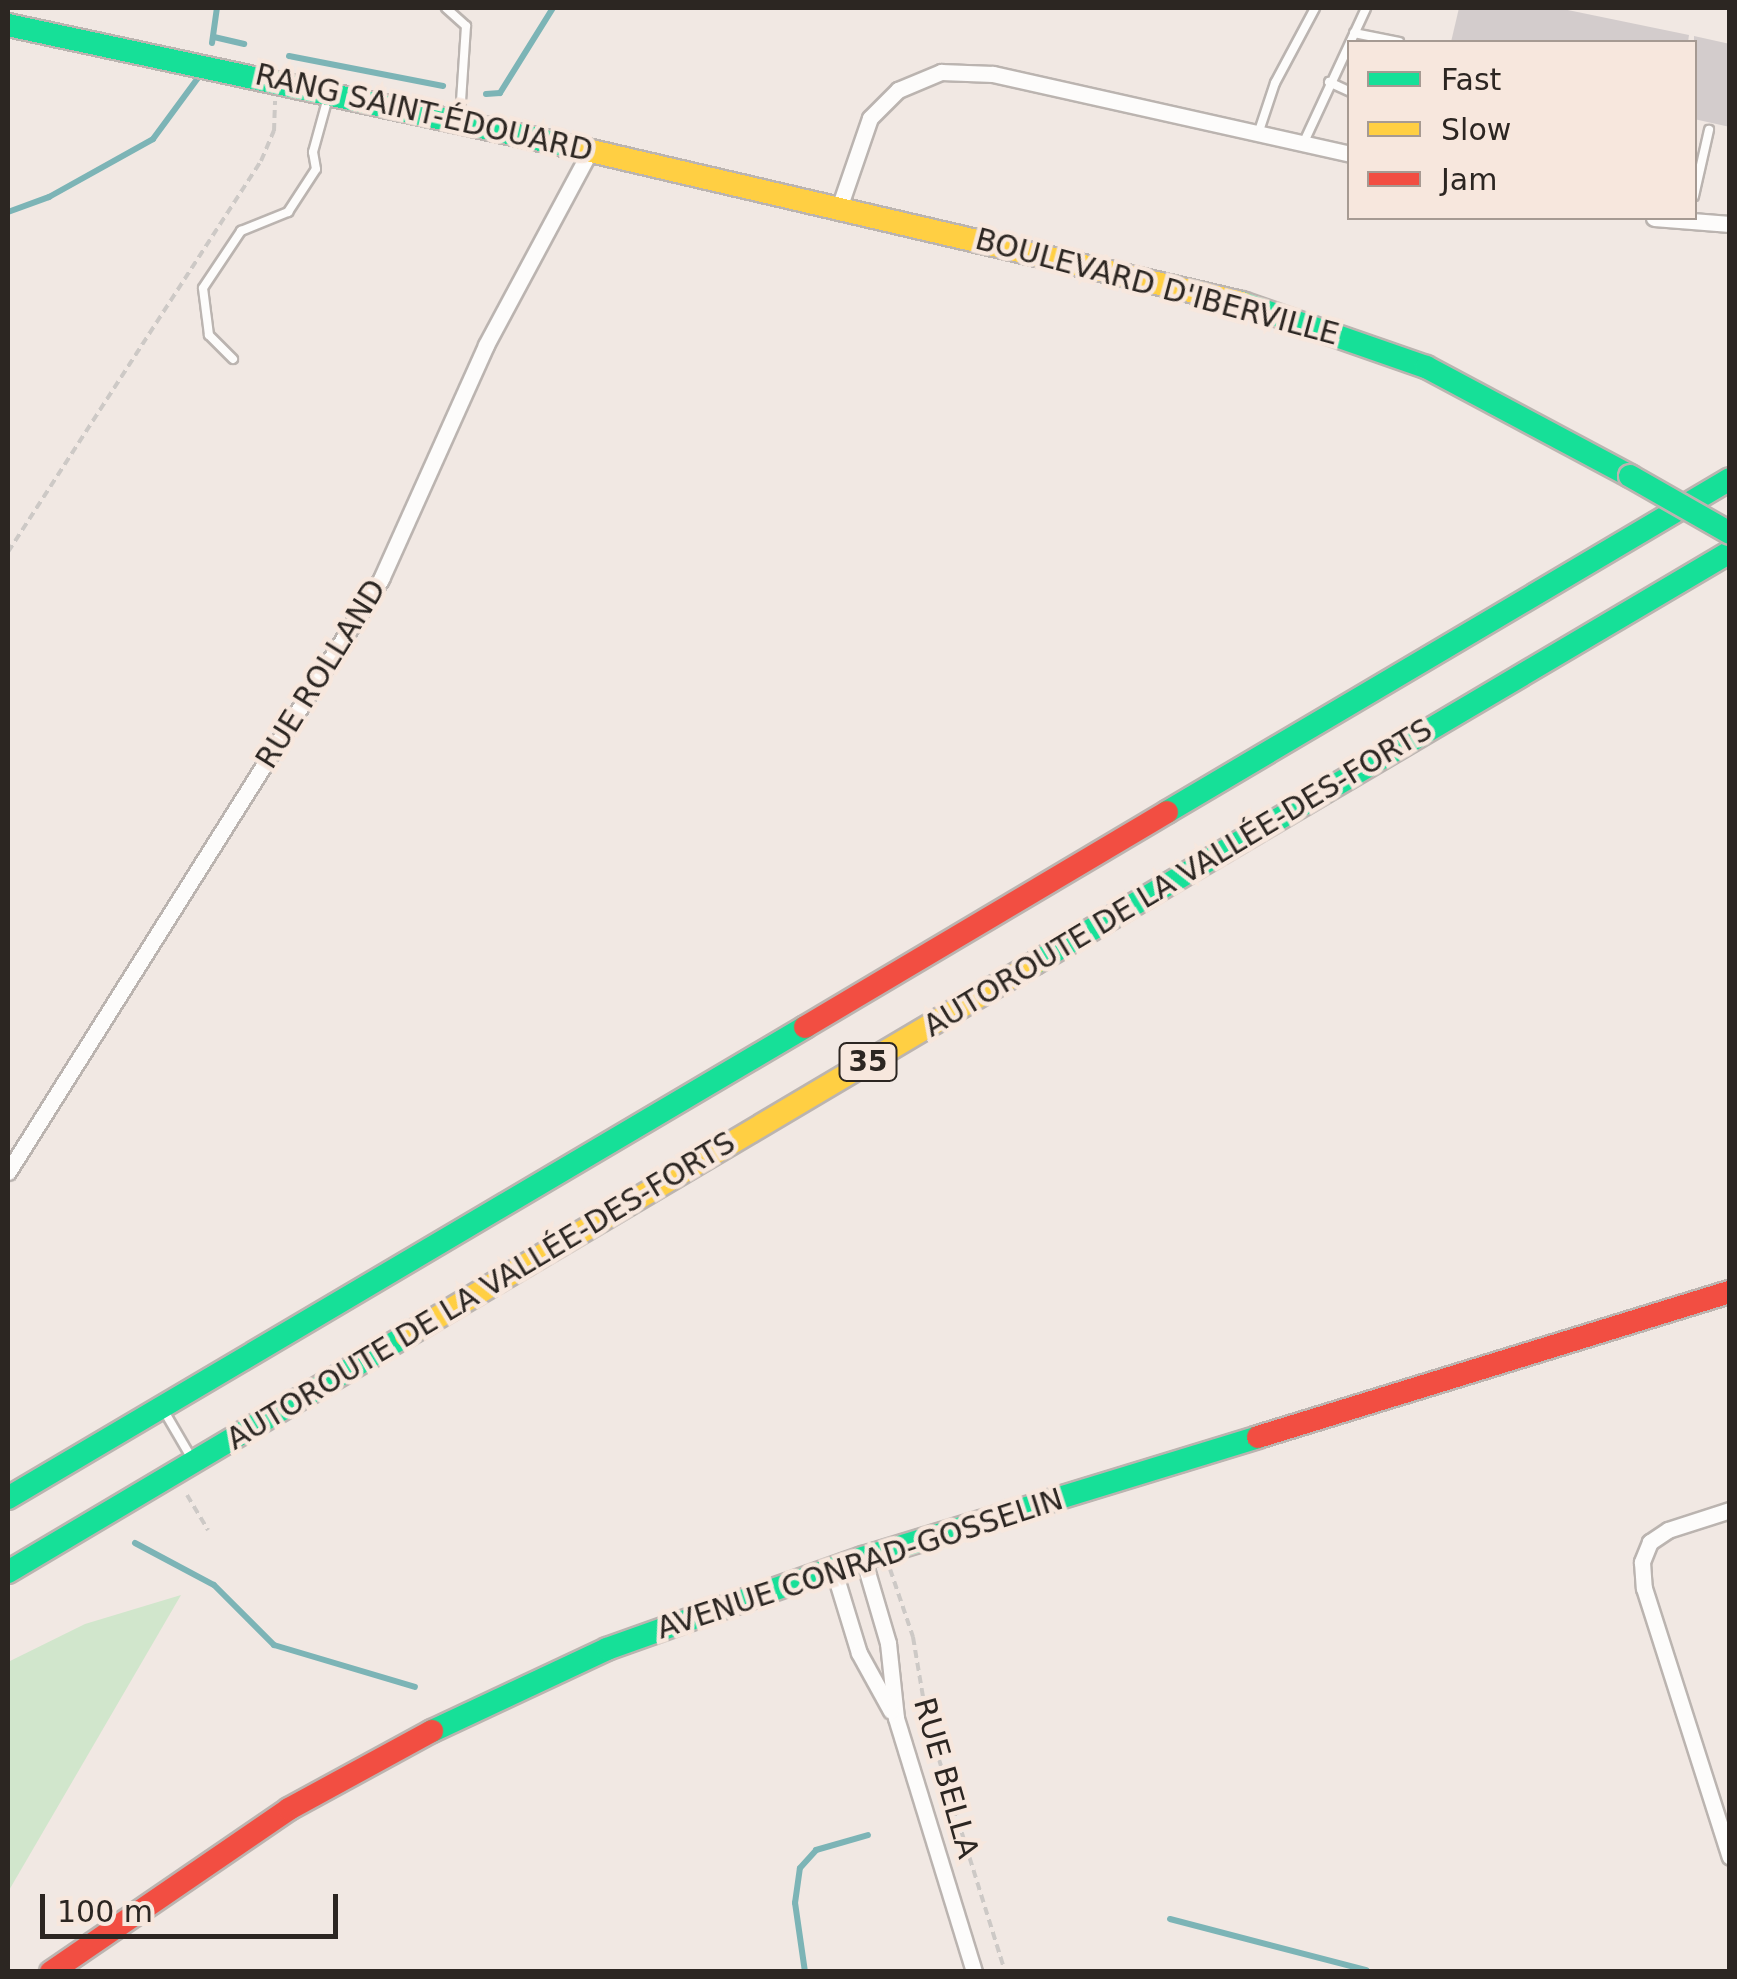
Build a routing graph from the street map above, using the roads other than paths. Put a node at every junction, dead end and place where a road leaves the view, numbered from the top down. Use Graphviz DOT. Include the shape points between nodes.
graph roads {
  1 [pos="446,8"];
  2 [pos="1314,8"];
  3 [pos="1366,8"];
  4 [pos="8,25"];
  5 [pos="1354,32"];
  6 [pos="1350,40"];
  7 [pos="1390,40"];
  8 [pos="1347,45"];
  9 [pos="1328,82"];
  10 [pos="330,90"];
  11 [pos="1347,91"];
  12 [pos="460,120"];
  13 [pos="1709,130"];
  14 [pos="1258,134"];
  15 [pos="1303,144"];
  16 [pos="590,152"];
  17 [pos="1347,153"];
  18 [pos="1697,183"];
  19 [pos="839,208"];
  20 [pos="1689,220"];
  21 [pos="1730,224"];
  22 [pos="234,358"];
  23 [pos="1730,478"];
  24 [pos="1730,533"];
  25 [pos="1730,552"];
  26 [pos="8,1172"];
  27 [pos="1730,1292"];
  28 [pos="161,1407"];
  29 [pos="184,1468"];
  30 [pos="8,1498"];
  31 [pos="1730,1510"];
  32 [pos="863,1558"];
  33 [pos="832,1568"];
  34 [pos="8,1572"];
  35 [pos="896,1718"];
  36 [pos="1730,1857"];
  37 [pos="52,1972"];
  38 [pos="974,1972"];
  1 -- 12 [label="lane" via="466,26"];
  2 -- 14 [label="lane" via="1275,83"];
  3 -- 5 [label="lane"];
  4 -- 10 [label="main road, RANG SAINT-ÉDOUARD"];
  5 -- 6 [label="lane"];
  5 -- 7 [label="lane"];
  8 -- 9 [label="lane"];
  9 -- 11 [label="lane"];
  9 -- 15 [label="lane"];
  10 -- 12 [label="main road, RANG SAINT-ÉDOUARD"];
  10 -- 22 [label="lane" via="313,152 316,169 288,212 241,231 204,288 208,335"];
  12 -- 16 [label="main road, RANG SAINT-ÉDOUARD"];
  13 -- 18 [label="lane"];
  14 -- 15 [label="street"];
  14 -- 19 [label="street" via="992,74 940,72 898,90 870,118"];
  15 -- 17 [label="street"];
  16 -- 19 [label="main road, RANG SAINT-ÉDOUARD"];
  16 -- 26 [label="street, RUE ROLLAND" via="486,345 381,578"];
  19 -- 24 [label="main road, BOULEVARD D'IBERVILLE, bridge" via="1228,299 1334,332 1478,392"];
  20 -- 21 [label="street"];
  23 -- 28 [label="main road, AUTOROUTE DE LA VALLÉE-DES-FORTS / 35"];
  25 -- 29 [label="main road, AUTOROUTE DE LA VALLÉE-DES-FORTS / 35"];
  27 -- 32 [label="main road, AVENUE CONRAD-GOSSELIN"];
  28 -- 29 [label="lane"];
  28 -- 30 [label="main road, AUTOROUTE DE LA VALLÉE-DES-FORTS / 35"];
  29 -- 34 [label="main road, AUTOROUTE DE LA VALLÉE-DES-FORTS / 35"];
  31 -- 36 [label="street" via="1668,1530 1650,1542 1642,1562 1644,1588"];
  32 -- 33 [label="main road, AVENUE CONRAD-GOSSELIN"];
  32 -- 35 [label="street, RUE BELLA" via="888,1643"];
  33 -- 35 [label="street, RUE BELLA" via="859,1653"];
  33 -- 37 [label="main road, AVENUE CONRAD-GOSSELIN" via="640,1636 462,1715 228,1847"];
  35 -- 38 [label="street, RUE BELLA"];
}
